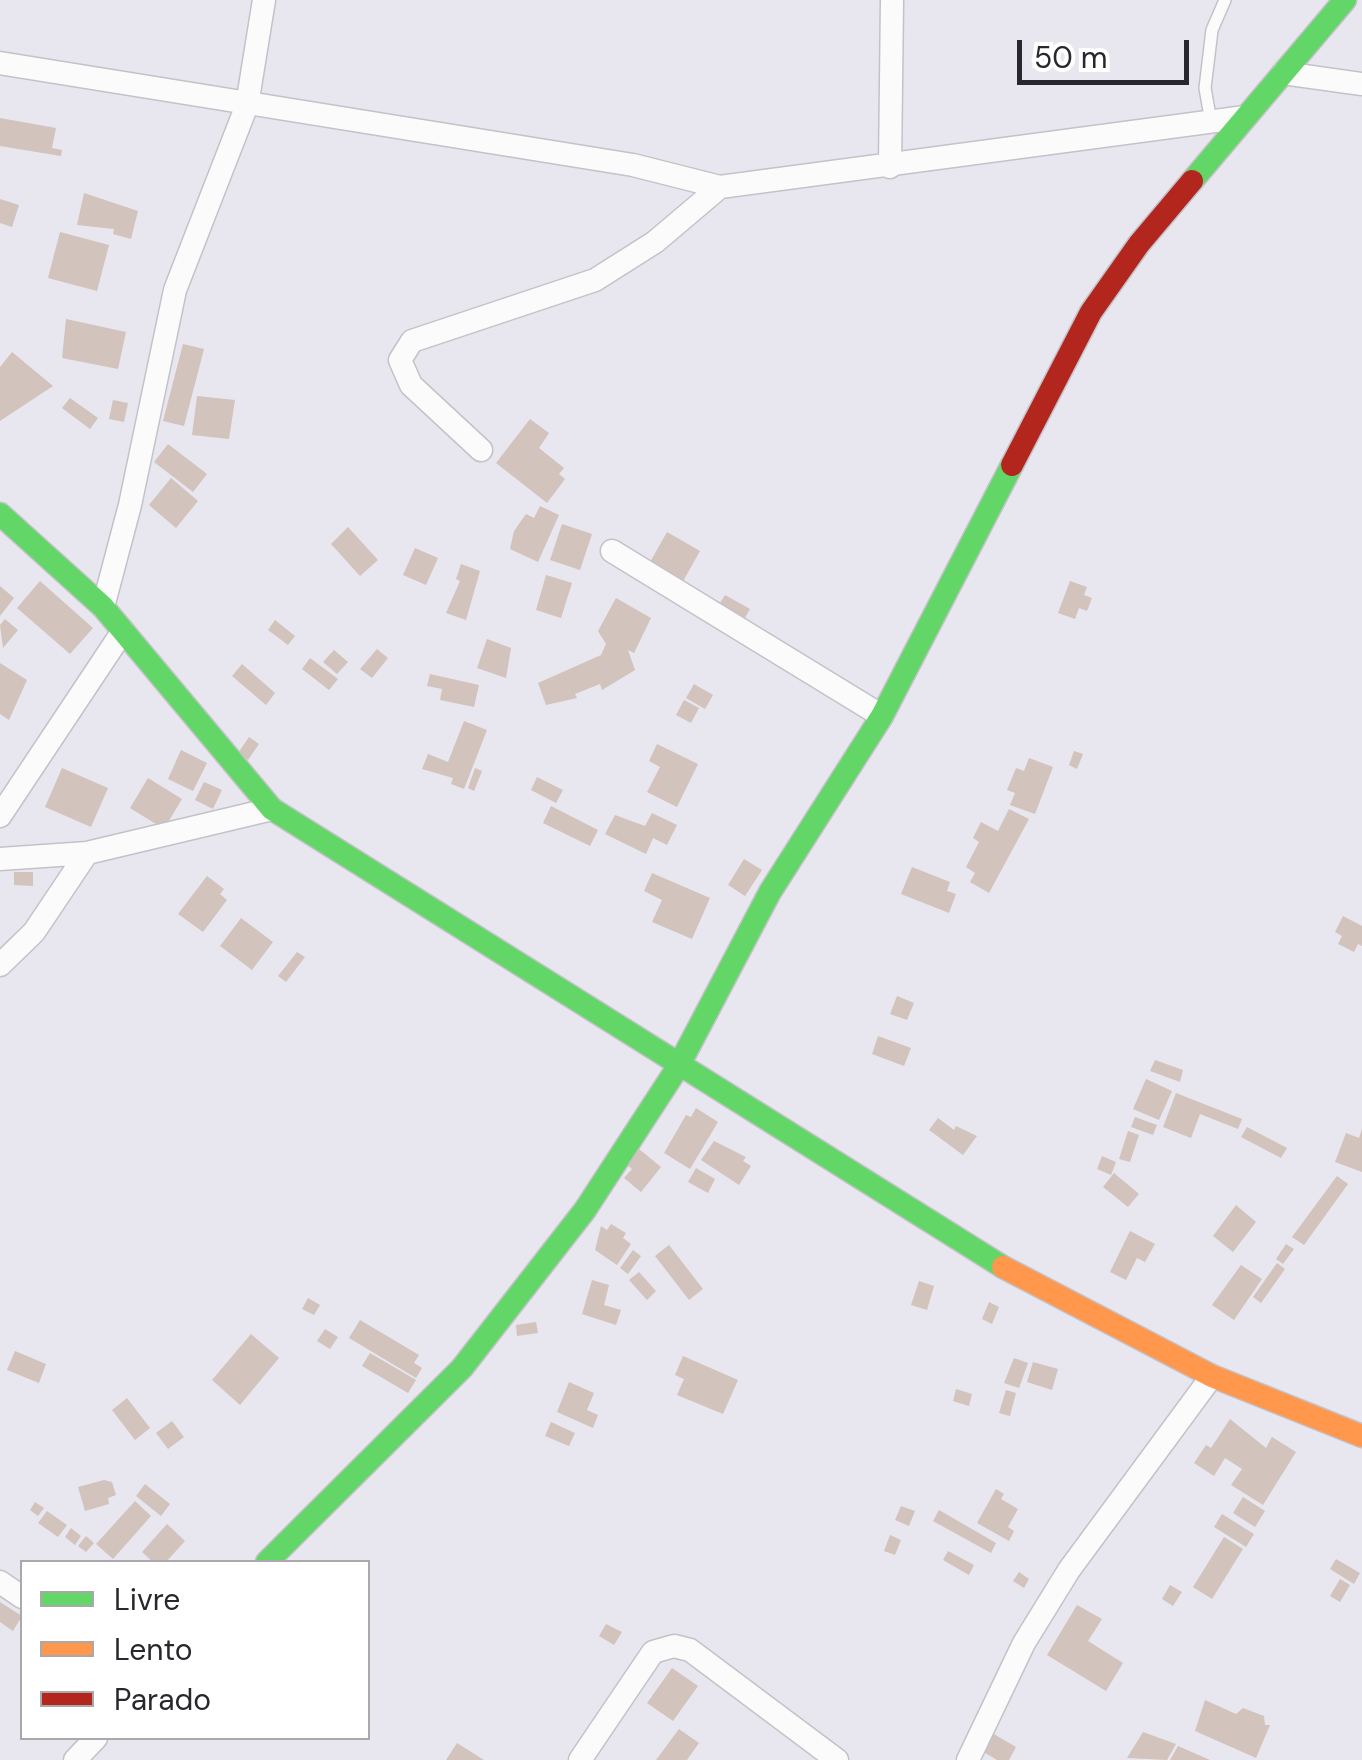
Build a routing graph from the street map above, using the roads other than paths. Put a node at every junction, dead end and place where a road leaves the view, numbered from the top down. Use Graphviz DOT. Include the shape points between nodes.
graph roads {
  1 [pos="264,0"];
  2 [pos="892,0"];
  3 [pos="1225,0"];
  4 [pos="1345,0"];
  5 [pos="0,63"];
  6 [pos="1283,73"];
  7 [pos="1362,84"];
  8 [pos="246,105"];
  9 [pos="1245,117"];
  10 [pos="1200,123"];
  11 [pos="1211,160"];
  12 [pos="890,167"];
  13 [pos="720,188"];
  14 [pos="481,450"];
  15 [pos="0,514"];
  16 [pos="612,550"];
  17 [pos="103,607"];
  18 [pos="123,631"];
  19 [pos="882,716"];
  20 [pos="272,810"];
  21 [pos="0,816"];
  22 [pos="88,853"];
  23 [pos="0,859"];
  24 [pos="0,965"];
  25 [pos="678,1067"];
  26 [pos="1212,1376"];
  27 [pos="1362,1436"];
  28 [pos="269,1560"];
  29 [pos="94,1740"];
  30 [pos="75,1760"];
  31 [pos="580,1760"];
  32 [pos="838,1760"];
  33 [pos="968,1760"];
  1 -- 8 [label="street"];
  2 -- 12 [label="street"];
  3 -- 10 [label="lane" via="1212,30"];
  4 -- 6 [label="street"];
  5 -- 8 [label="street"];
  6 -- 7 [label="street"];
  6 -- 9 [label="street"];
  8 -- 13 [label="street" via="633,166"];
  8 -- 17 [label="street" via="175,290"];
  9 -- 10 [label="street"];
  9 -- 11 [label="street"];
  10 -- 11 [label="street"];
  10 -- 12 [label="street"];
  11 -- 19 [label="street" via="1092,312"];
  12 -- 13 [label="street"];
  13 -- 14 [label="street" via="595,280 412,341 400,360 412,385"];
  15 -- 17 [label="street"];
  16 -- 19 [label="street"];
  17 -- 18 [label="street"];
  18 -- 20 [label="street"];
  18 -- 21 [label="street"];
  19 -- 25 [label="street" via="770,892"];
  20 -- 22 [label="street"];
  20 -- 25 [label="street"];
  22 -- 23 [label="street"];
  22 -- 24 [label="street" via="34,932"];
  25 -- 26 [label="street" via="966,1248"];
  25 -- 28 [label="street" via="585,1210 462,1368"];
  26 -- 27 [label="street"];
  26 -- 33 [label="street" via="1069,1570 1024,1644"];
  29 -- 30 [label="street"];
  31 -- 32 [label="street" via="653,1652 674,1646 690,1650"];
}
